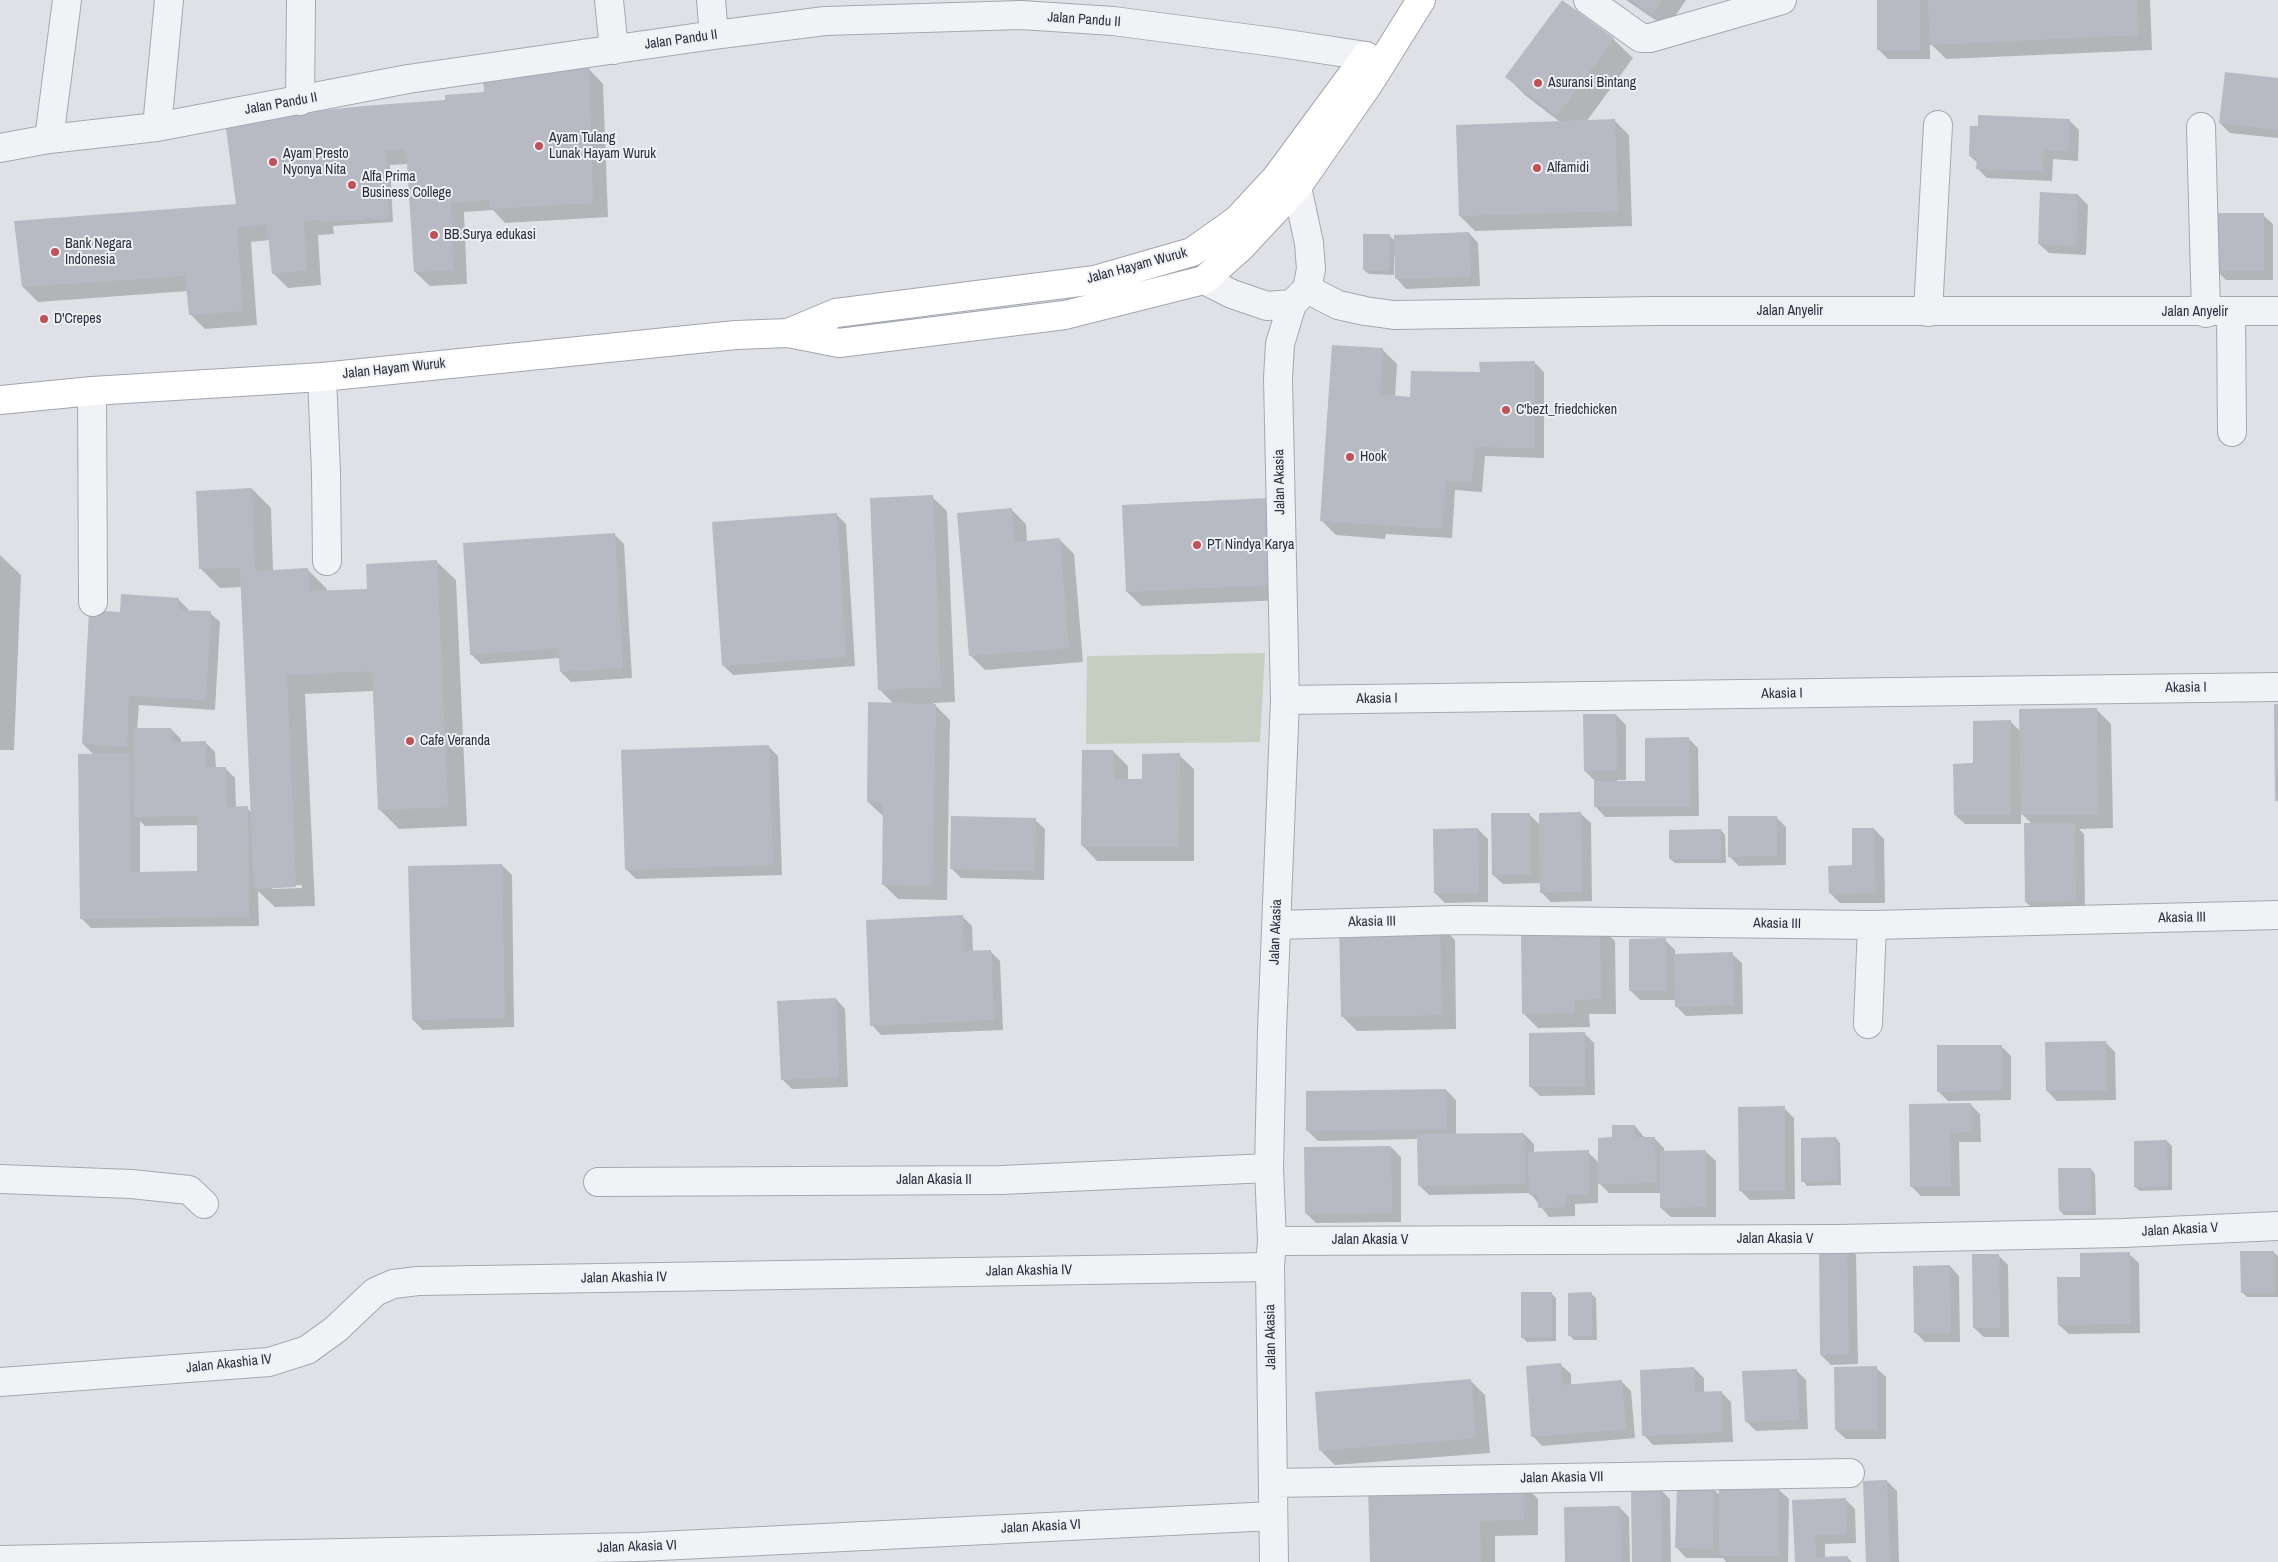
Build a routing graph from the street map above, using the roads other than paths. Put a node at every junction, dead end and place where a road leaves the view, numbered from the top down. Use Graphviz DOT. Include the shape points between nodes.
graph roads {
  1 [pos="67,0"];
  2 [pos="169,0"];
  3 [pos="300,0"];
  4 [pos="609,0"];
  5 [pos="711,0"];
  6 [pos="1401,0"];
  7 [pos="1421,0"];
  8 [pos="1588,0"];
  9 [pos="1782,0"];
  10 [pos="714,35"];
  11 [pos="614,50"];
  12 [pos="1366,56"];
  13 [pos="300,101"];
  14 [pos="1938,124"];
  15 [pos="2202,126"];
  16 [pos="156,127"];
  17 [pos="49,138"];
  18 [pos="0,148"];
  19 [pos="1297,187"];
  20 [pos="1204,280"];
  21 [pos="1300,296"];
  22 [pos="2278,311"];
  23 [pos="1928,312"];
  24 [pos="2219,312"];
  25 [pos="788,333"];
  26 [pos="322,377"];
  27 [pos="92,391"];
  28 [pos="0,400"];
  29 [pos="2232,432"];
  30 [pos="327,561"];
  31 [pos="93,602"];
  32 [pos="2278,687"];
  33 [pos="1285,700"];
  34 [pos="2278,915"];
  35 [pos="1277,924"];
  36 [pos="1872,925"];
  37 [pos="1868,1024"];
  38 [pos="1269,1168"];
  39 [pos="0,1179"];
  40 [pos="598,1182"];
  41 [pos="204,1204"];
  42 [pos="2278,1226"];
  43 [pos="1271,1254"];
  44 [pos="2,1382"];
  45 [pos="1850,1472"];
  46 [pos="1274,1484"];
  47 [pos="1273,1516"];
  48 [pos="0,1560"];
  49 [pos="1274,1562"];
  1 -- 17 [label="street"];
  2 -- 16 [label="street"];
  3 -- 13 [label="street"];
  4 -- 11 [label="street"];
  5 -- 10 [label="street"];
  6 -- 12 [label="main road, Jalan Hayam Wuruk"];
  7 -- 19 [label="main road, Jalan Hayam Wuruk" via="1368,85"];
  8 -- 9 [label="street" via="1641,38"];
  10 -- 11 [label="street, Jalan Pandu II"];
  10 -- 12 [label="street, Jalan Pandu II" via="825,21 1021,15 1113,21"];
  11 -- 13 [label="street, Jalan Pandu II" via="408,79"];
  12 -- 25 [label="main road, Jalan Hayam Wuruk" via="1276,178 1237,220 1192,252 1096,280 836,313"];
  13 -- 16 [label="street, Jalan Pandu II"];
  14 -- 23 [label="street"];
  15 -- 24 [label="street"];
  16 -- 17 [label="street, Jalan Pandu II"];
  17 -- 18 [label="street, Jalan Pandu II"];
  19 -- 20 [label="main road, Jalan Hayam Wuruk" via="1241,247"];
  19 -- 21 [label="street" via="1311,269"];
  20 -- 21 [label="street" via="1267,306"];
  20 -- 25 [label="main road, Jalan Hayam Wuruk" via="1055,317 839,343"];
  21 -- 23 [label="street, Jalan Anyelir" via="1394,315 1656,310"];
  21 -- 33 [label="street, Jalan Akasia" via="1280,344 1278,378"];
  22 -- 24 [label="street, Jalan Anyelir"];
  23 -- 24 [label="street, Jalan Anyelir"];
  24 -- 29 [label="street"];
  25 -- 26 [label="main road, Jalan Hayam Wuruk" via="736,335"];
  26 -- 27 [label="main road, Jalan Hayam Wuruk"];
  26 -- 30 [label="street"];
  27 -- 28 [label="main road, Jalan Hayam Wuruk"];
  27 -- 31 [label="street"];
  32 -- 33 [label="street, Akasia I"];
  33 -- 35 [label="street, Jalan Akasia"];
  34 -- 36 [label="street, Akasia III"];
  35 -- 36 [label="street, Akasia III" via="1455,920"];
  35 -- 38 [label="street, Jalan Akasia"];
  36 -- 37 [label="street"];
  38 -- 40 [label="street, Jalan Akasia II" via="1001,1180"];
  38 -- 43 [label="street, Jalan Akasia"];
  39 -- 41 [label="street" via="131,1184 189,1190"];
  42 -- 43 [label="street, Jalan Akasia V" via="2123,1233"];
  43 -- 44 [label="street, Jalan Akashia IV" via="418,1281 393,1284 375,1292 336,1329 307,1350 269,1362"];
  43 -- 46 [label="street, Jalan Akasia"];
  45 -- 46 [label="street, Jalan Akasia VII"];
  46 -- 47 [label="street, Jalan Akasia"];
  47 -- 48 [label="street, Jalan Akasia VI" via="639,1547"];
  47 -- 49 [label="street, Jalan Akasia"];
}
